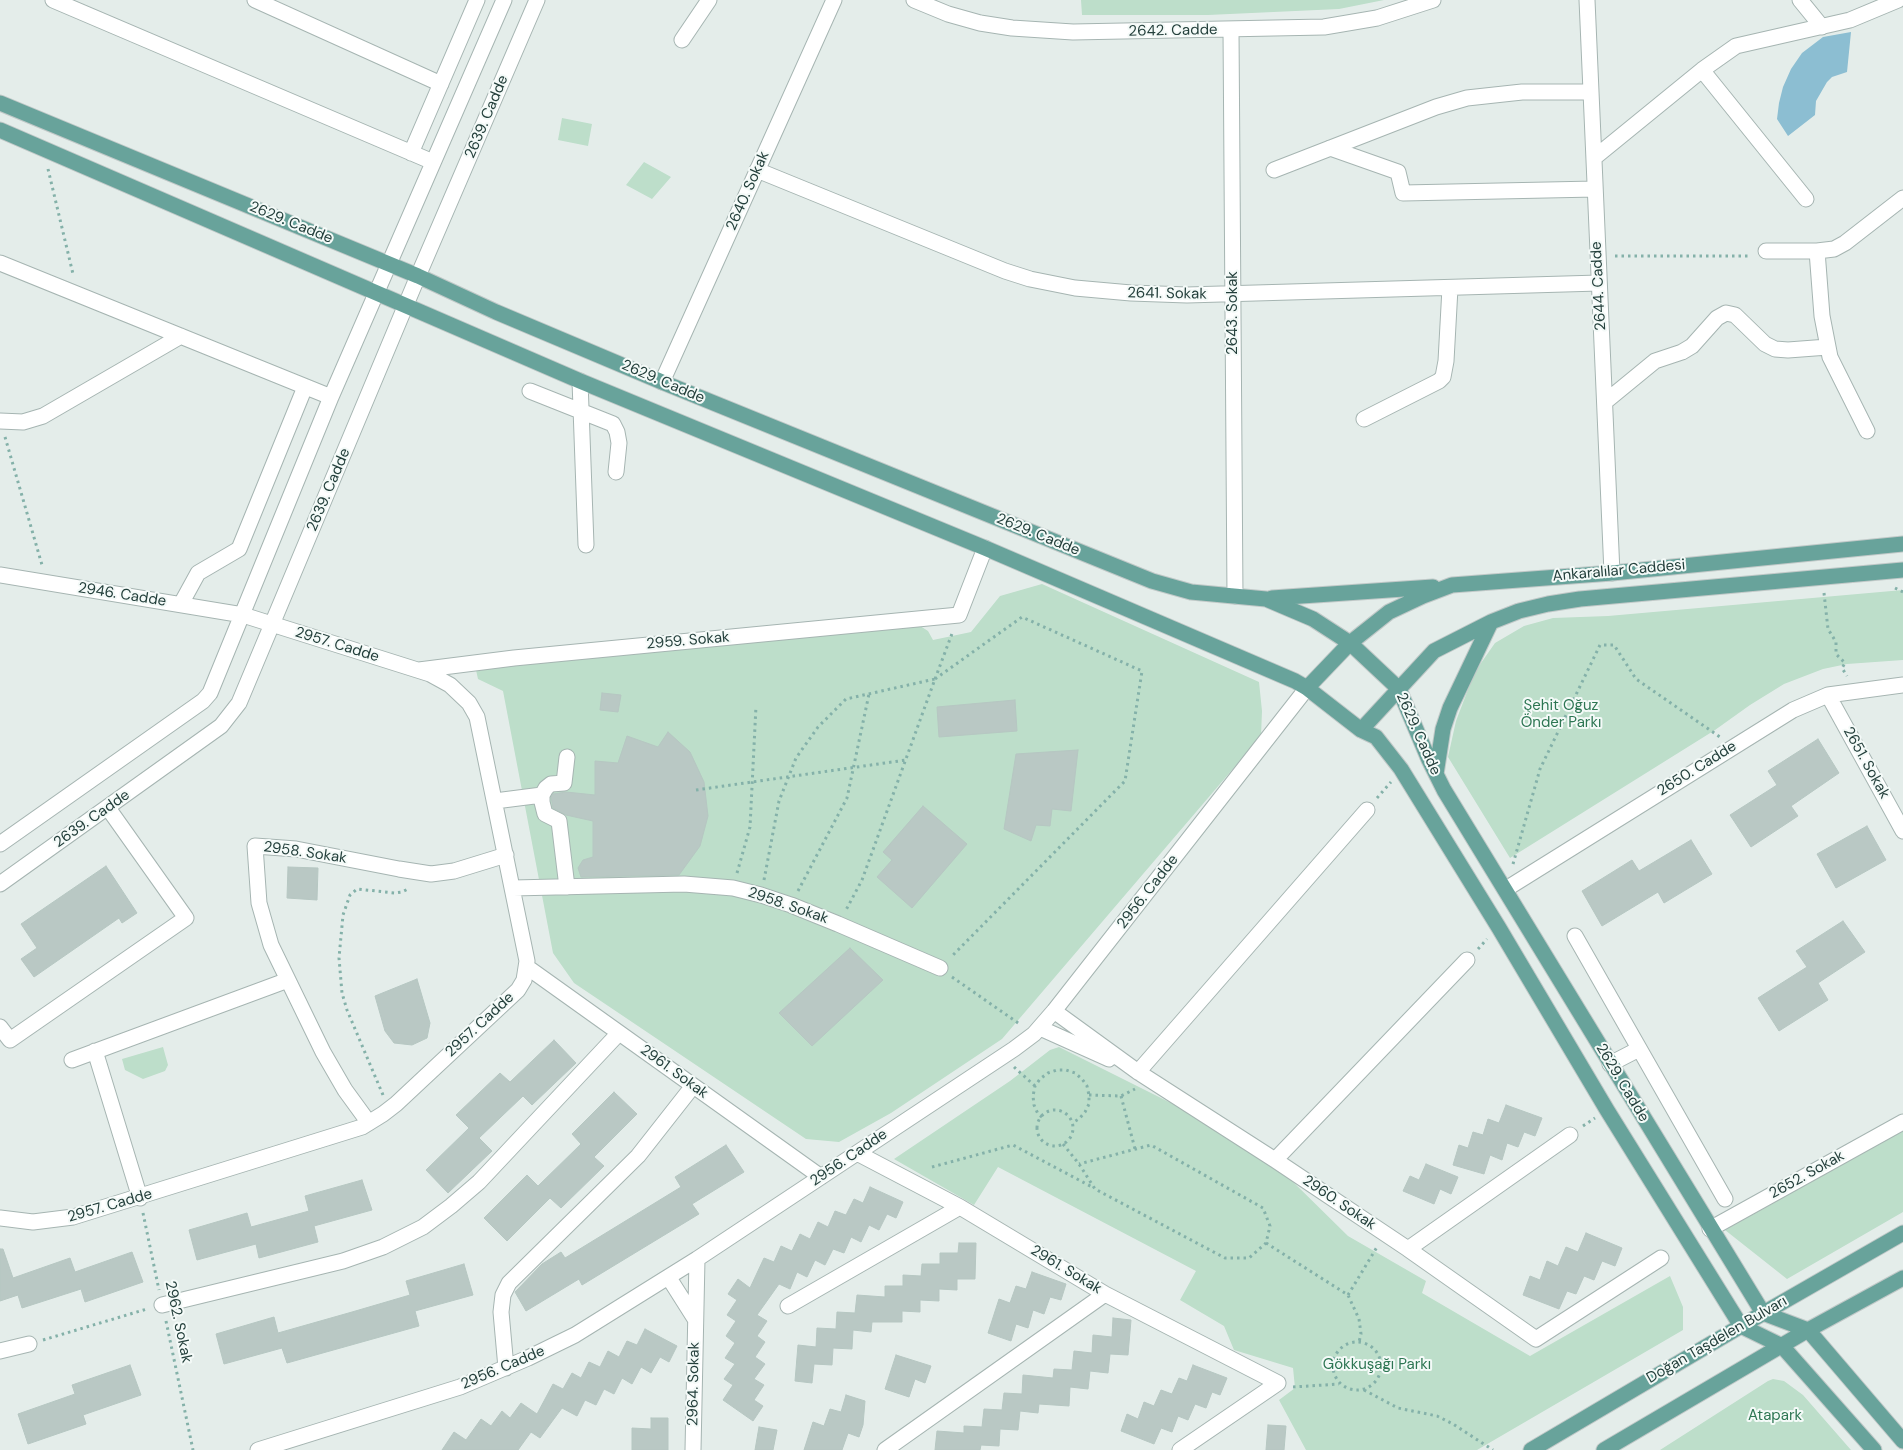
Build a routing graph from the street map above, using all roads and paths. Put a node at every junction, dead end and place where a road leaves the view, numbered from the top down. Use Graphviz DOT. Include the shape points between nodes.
graph roads {
  1 [pos="53,0"];
  2 [pos="255,0"];
  3 [pos="504,0"];
  4 [pos="537,0"];
  5 [pos="709,0"];
  6 [pos="834,0"];
  7 [pos="914,0"];
  8 [pos="1433,0"];
  9 [pos="1586,0"];
  10 [pos="1800,0"];
  11 [pos="1898,0"];
  12 [pos="472,2"];
  13 [pos="1822,28"];
  14 [pos="1231,30"];
  15 [pos="682,40"];
  16 [pos="1702,70"];
  17 [pos="441,84"];
  18 [pos="1591,92"];
  19 [pos="0,103"];
  20 [pos="0,130"];
  21 [pos="43,148"];
  22 [pos="1330,148"];
  23 [pos="411,153"];
  24 [pos="1594,158"];
  25 [pos="432,162"];
  26 [pos="758,170"];
  27 [pos="1274,170"];
  28 [pos="1595,189"];
  29 [pos="1903,198"];
  30 [pos="1806,200"];
  31 [pos="1766,251"];
  32 [pos="1817,252"];
  33 [pos="1598,256"];
  34 [pos="0,263"];
  35 [pos="389,264"];
  36 [pos="418,276"];
  37 [pos="1599,283"];
  38 [pos="1450,288"];
  39 [pos="377,293"];
  40 [pos="78,294"];
  41 [pos="1233,294"];
  42 [pos="406,306"];
  43 [pos="180,336"];
  44 [pos="1828,347"];
  45 [pos="580,381"];
  46 [pos="662,382"];
  47 [pos="305,386"];
  48 [pos="530,391"];
  49 [pos="331,397"];
  50 [pos="1604,402"];
  51 [pos="581,412"];
  52 [pos="1364,419"];
  53 [pos="0,421"];
  54 [pos="1867,431"];
  55 [pos="616,472"];
  56 [pos="1903,544"];
  57 [pos="586,545"];
  58 [pos="985,548"];
  59 [pos="1903,570"];
  60 [pos="1612,573"];
  61 [pos="0,575"];
  62 [pos="1822,578"];
  63 [pos="47,583"];
  64 [pos="1452,586"];
  65 [pos="1235,596"];
  66 [pos="1266,599"];
  67 [pos="181,604"];
  68 [pos="243,615"];
  69 [pos="959,615"];
  70 [pos="1491,622"];
  71 [pos="273,624"];
  72 [pos="1350,643"];
  73 [pos="417,670"];
  74 [pos="935,679"];
  75 [pos="1903,685"];
  76 [pos="1307,688"];
  77 [pos="1399,689"];
  78 [pos="1848,692"];
  79 [pos="869,694"];
  80 [pos="1828,695"];
  81 [pos="756,706"];
  82 [pos="1361,730"];
  83 [pos="1733,746"];
  84 [pos="568,757"];
  85 [pos="906,760"];
  86 [pos="854,767"];
  87 [pos="1401,769"];
  88 [pos="1436,774"];
  89 [pos="789,777"];
  90 [pos="752,782"];
  91 [pos="696,790"];
  92 [pos="542,795"];
  93 [pos="495,801"];
  94 [pos="108,808"];
  95 [pos="1368,810"];
  96 [pos="1903,831"];
  97 [pos="0,844"];
  98 [pos="506,855"];
  99 [pos="419,873"];
  100 [pos="0,884"];
  101 [pos="566,887"];
  102 [pos="513,888"];
  103 [pos="733,888"];
  104 [pos="1506,889"];
  105 [pos="761,895"];
  106 [pos="790,905"];
  107 [pos="838,924"];
  108 [pos="1499,928"];
  109 [pos="1575,936"];
  110 [pos="1467,960"];
  111 [pos="527,967"];
  112 [pos="940,968"];
  113 [pos="288,980"];
  114 [pos="1054,1011"];
  115 [pos="0,1027"];
  116 [pos="1037,1031"];
  117 [pos="619,1033"];
  118 [pos="1639,1049"];
  119 [pos="95,1051"];
  120 [pos="1003,1057"];
  121 [pos="72,1060"];
  122 [pos="1610,1064"];
  123 [pos="1138,1072"];
  124 [pos="1152,1081"];
  125 [pos="693,1086"];
  126 [pos="1035,1086"];
  127 [pos="1089,1095"];
  128 [pos="1121,1096"];
  129 [pos="389,1110"];
  130 [pos="1607,1110"];
  131 [pos="1042,1117"];
  132 [pos="1903,1122"];
  133 [pos="369,1123"];
  134 [pos="1072,1123"];
  135 [pos="1570,1135"];
  136 [pos="1063,1144"];
  137 [pos="1135,1150"];
  138 [pos="857,1153"];
  139 [pos="1275,1160"];
  140 [pos="1080,1164"];
  141 [pos="932,1167"];
  142 [pos="821,1177"];
  143 [pos="1095,1189"];
  144 [pos="140,1198"];
  145 [pos="1725,1199"];
  146 [pos="960,1207"];
  147 [pos="0,1218"];
  148 [pos="1710,1229"];
  149 [pos="1903,1233"];
  150 [pos="1385,1234"];
  151 [pos="1266,1243"];
  152 [pos="1408,1249"];
  153 [pos="1660,1258"];
  154 [pos="697,1260"];
  155 [pos="669,1278"];
  156 [pos="1903,1278"];
  157 [pos="1105,1294"];
  158 [pos="1348,1295"];
  159 [pos="162,1305"];
  160 [pos="788,1306"];
  161 [pos="1763,1313"];
  162 [pos="695,1319"];
  163 [pos="1741,1326"];
  164 [pos="1808,1330"];
  165 [pos="1358,1342"];
  166 [pos="29,1344"];
  167 [pos="1782,1346"];
  168 [pos="0,1352"];
  169 [pos="506,1368"];
  170 [pos="1278,1383"];
  171 [pos="1340,1384"];
  172 [pos="1364,1390"];
  173 [pos="1903,1441"];
  174 [pos="194,1450"];
  175 [pos="258,1450"];
  176 [pos="693,1450"];
  177 [pos="885,1450"];
  178 [pos="1180,1450"];
  179 [pos="1493,1450"];
  180 [pos="1531,1450"];
  181 [pos="1604,1450"];
  182 [pos="1874,1450"];
  1 -- 23 [label="street"];
  2 -- 17 [label="street"];
  3 -- 25 [label="street, 2639. Cadde"];
  4 -- 36 [label="street, 2639. Cadde"];
  5 -- 15 [label="street"];
  6 -- 26 [label="street, 2640. Sokak"];
  7 -- 14 [label="street, 2642. Cadde" via="980,23 1021,29 1073,32"];
  8 -- 14 [label="street, 2642. Cadde" via="1353,23"];
  9 -- 18 [label="street, 2644. Cadde"];
  10 -- 13 [label="street"];
  11 -- 13 [label="street"];
  12 -- 17 [label="street"];
  13 -- 16 [label="street" via="1742,44"];
  14 -- 41 [label="street, 2643. Sokak"];
  16 -- 24 [label="street"];
  16 -- 30 [label="street"];
  17 -- 23 [label="street"];
  18 -- 22 [label="street" via="1522,92 1467,98"];
  18 -- 24 [label="street, 2644. Cadde"];
  19 -- 35 [label="main road, 2629. Cadde"];
  20 -- 21 [label="main road, 2629. Cadde"];
  21 -- 39 [label="main road, 2629. Cadde"];
  21 -- 40 [label="path"];
  22 -- 27 [label="street"];
  22 -- 28 [label="street" via="1398,172 1403,193"];
  23 -- 25 [label="street"];
  24 -- 28 [label="street, 2644. Cadde"];
  25 -- 35 [label="street, 2639. Cadde"];
  26 -- 41 [label="street, 2641. Sokak" via="982,263 1030,279 1131,294"];
  26 -- 46 [label="street, 2640. Sokak"];
  28 -- 33 [label="street, 2644. Cadde"];
  29 -- 32 [label="street" via="1845,243"];
  31 -- 32 [label="street"];
  31 -- 33 [label="path" via="1761,256"];
  32 -- 44 [label="street"];
  33 -- 37 [label="street, 2644. Cadde"];
  34 -- 40 [label="street"];
  35 -- 36 [label="main road, 2629. Cadde"];
  35 -- 39 [label="street, 2639. Cadde"];
  36 -- 42 [label="street, 2639. Cadde"];
  36 -- 46 [label="main road, 2629. Cadde"];
  37 -- 38 [label="street, 2641. Sokak"];
  37 -- 50 [label="street, 2644. Cadde"];
  38 -- 41 [label="street, 2641. Sokak"];
  38 -- 52 [label="street" via="1443,377"];
  39 -- 42 [label="main road, 2629. Cadde"];
  39 -- 49 [label="street, 2639. Cadde"];
  40 -- 43 [label="street"];
  41 -- 65 [label="street, 2643. Sokak"];
  42 -- 45 [label="main road, 2629. Cadde"];
  42 -- 71 [label="street, 2639. Cadde"];
  43 -- 47 [label="street"];
  43 -- 53 [label="street" via="43,416 23,422"];
  44 -- 50 [label="street" via="1775,349 1764,344 1735,315 1726,313 1717,318 1692,346 1656,361"];
  44 -- 54 [label="street" via="1834,367"];
  45 -- 51 [label="street"];
  45 -- 58 [label="main road, 2629. Cadde"];
  46 -- 65 [label="main road, 2629. Cadde" via="1152,581 1191,592"];
  47 -- 49 [label="street"];
  47 -- 67 [label="street" via="239,550 198,573"];
  48 -- 51 [label="street"];
  49 -- 68 [label="street, 2639. Cadde"];
  50 -- 60 [label="street, 2644. Cadde"];
  51 -- 55 [label="street" via="613,424 619,443"];
  51 -- 57 [label="street"];
  53 -- 63 [label="path"];
  56 -- 60 [label="main road, Ankaralılar Caddesi"];
  58 -- 69 [label="street"];
  58 -- 76 [label="main road, 2629. Cadde"];
  59 -- 62 [label="main road, Ankaralılar Caddesi"];
  60 -- 64 [label="main road, Ankaralılar Caddesi"];
  61 -- 63 [label="street, 2946. Cadde"];
  62 -- 70 [label="main road, Ankaralılar Caddesi" via="1580,599 1519,611"];
  62 -- 78 [label="path" via="1828,629 1836,642 1836,654 1845,663 1842,668 1847,674"];
  63 -- 67 [label="street, 2946. Cadde"];
  64 -- 66 [label="main road"];
  64 -- 72 [label="main road, Ankaralılar Caddesi" via="1389,612"];
  65 -- 66 [label="main road, 2629. Cadde"];
  66 -- 72 [label="main road, 2629. Cadde" via="1307,616"];
  67 -- 68 [label="street, 2946. Cadde"];
  68 -- 71 [label="street, 2946. Cadde"];
  68 -- 97 [label="street, 2639. Cadde" via="207,697"];
  69 -- 73 [label="street, 2959. Sokak"];
  69 -- 74 [label="path"];
  70 -- 77 [label="main road, Ankaralılar Caddesi" via="1434,651"];
  70 -- 88 [label="main road" via="1450,708"];
  71 -- 73 [label="street, 2957. Cadde"];
  71 -- 94 [label="street, 2639. Cadde" via="244,694 221,726"];
  72 -- 76 [label="main road, Ankaralılar Caddesi"];
  72 -- 77 [label="main road, 2629. Cadde"];
  73 -- 93 [label="street, 2957. Cadde" via="450,686 474,709"];
  74 -- 79 [label="path"];
  74 -- 85 [label="path"];
  74 -- 112 [label="path" via="1022,616 1142,671 1125,781"];
  75 -- 78 [label="street, 2650. Cadde"];
  76 -- 82 [label="main road, 2629. Cadde"];
  76 -- 114 [label="street, 2956. Cadde"];
  77 -- 82 [label="main road, Ankaralılar Caddesi"];
  77 -- 88 [label="main road, 2629. Cadde"];
  78 -- 80 [label="street, 2650. Cadde"];
  79 -- 86 [label="path"];
  79 -- 89 [label="path" via="846,699 818,727 796,758"];
  80 -- 83 [label="street, 2650. Cadde" via="1793,710"];
  80 -- 96 [label="street, 2651. Sokak"];
  81 -- 90 [label="path"];
  82 -- 87 [label="main road, 2629. Cadde" via="1376,737"];
  83 -- 104 [label="street, 2650. Cadde"];
  83 -- 104 [label="path" via="1636,680 1614,645 1600,645 1540,769"];
  84 -- 92 [label="street" via="564,783 551,784"];
  85 -- 86 [label="path"];
  85 -- 107 [label="path" via="862,880"];
  86 -- 89 [label="path"];
  86 -- 106 [label="path" via="847,798"];
  87 -- 95 [label="path"];
  87 -- 108 [label="main road, 2629. Cadde"];
  88 -- 104 [label="main road, 2629. Cadde"];
  89 -- 90 [label="path"];
  89 -- 105 [label="path" via="779,801"];
  90 -- 91 [label="path"];
  90 -- 103 [label="path" via="750,827"];
  92 -- 93 [label="street"];
  92 -- 101 [label="street" via="545,814 559,821"];
  93 -- 98 [label="street, 2957. Cadde"];
  94 -- 100 [label="street, 2639. Cadde"];
  94 -- 115 [label="street" via="186,918 10,1040"];
  95 -- 123 [label="street"];
  98 -- 99 [label="street, 2958. Sokak" via="454,871"];
  98 -- 102 [label="street, 2957. Cadde"];
  99 -- 113 [label="street, 2958. Sokak" via="296,849 255,846 258,895 264,924"];
  99 -- 129 [label="path" via="411,887 402,892 358,889 345,903 342,915 339,958 342,993"];
  101 -- 102 [label="street, 2958. Sokak"];
  101 -- 103 [label="street, 2958. Sokak" via="684,884"];
  102 -- 111 [label="street, 2957. Cadde"];
  103 -- 105 [label="street, 2958. Sokak"];
  104 -- 122 [label="main road, 2629. Cadde"];
  105 -- 106 [label="street, 2958. Sokak"];
  106 -- 107 [label="street, 2958. Sokak"];
  107 -- 112 [label="street, 2958. Sokak"];
  108 -- 110 [label="path"];
  108 -- 130 [label="main road, 2629. Cadde"];
  109 -- 118 [label="street"];
  110 -- 139 [label="street"];
  111 -- 117 [label="street, 2961. Sokak"];
  111 -- 129 [label="street, 2957. Cadde" via="518,990"];
  112 -- 116 [label="path"];
  113 -- 119 [label="street"];
  113 -- 133 [label="street, 2958. Sokak" via="339,1079"];
  114 -- 116 [label="street, 2956. Cadde"];
  114 -- 123 [label="street, 2960. Sokak"];
  116 -- 120 [label="street, 2956. Cadde"];
  116 -- 123 [label="street, 2960. Sokak"];
  117 -- 125 [label="street, 2961. Sokak"];
  117 -- 159 [label="street" via="479,1182 423,1227 383,1247 344,1261"];
  118 -- 122 [label="street"];
  118 -- 145 [label="street"];
  119 -- 121 [label="street"];
  119 -- 144 [label="street"];
  120 -- 126 [label="path"];
  120 -- 138 [label="street, 2956. Cadde"];
  122 -- 148 [label="main road, 2629. Cadde"];
  123 -- 124 [label="street, 2960. Sokak"];
  124 -- 128 [label="path"];
  124 -- 139 [label="street, 2960. Sokak"];
  125 -- 142 [label="street, 2961. Sokak"];
  125 -- 169 [label="street" via="638,1156 509,1283 503,1295 501,1312"];
  126 -- 127 [label="path" via="1048,1073 1066,1070 1082,1079"];
  126 -- 131 [label="path" via="1034,1105"];
  127 -- 128 [label="path"];
  127 -- 134 [label="path" via="1085,1112"];
  128 -- 137 [label="path"];
  129 -- 133 [label="street, 2957. Cadde"];
  130 -- 135 [label="path"];
  130 -- 163 [label="main road, 2629. Cadde"];
  131 -- 134 [label="path" via="1058,1110 1068,1115"];
  131 -- 136 [label="path" via="1038,1128 1042,1139 1052,1145"];
  132 -- 148 [label="street, 2652. Sokak"];
  133 -- 144 [label="street, 2957. Cadde"];
  134 -- 136 [label="path" via="1071,1136"];
  135 -- 152 [label="street"];
  136 -- 140 [label="path"];
  137 -- 140 [label="path"];
  137 -- 151 [label="path" via="1151,1145 1263,1208 1270,1226"];
  138 -- 142 [label="street, 2956. Cadde"];
  138 -- 146 [label="street, 2961. Sokak"];
  139 -- 150 [label="street, 2960. Sokak"];
  140 -- 143 [label="path"];
  141 -- 143 [label="path" via="1013,1145"];
  142 -- 154 [label="street, 2956. Cadde"];
  143 -- 151 [label="path" via="1225,1258 1249,1258"];
  144 -- 147 [label="street, 2957. Cadde" via="60,1220 33,1222"];
  144 -- 159 [label="path, 2962. Sokak"];
  146 -- 157 [label="street, 2961. Sokak"];
  146 -- 160 [label="street"];
  148 -- 161 [label="main road, 2629. Cadde"];
  149 -- 161 [label="main road, Doğan Taşdelen Bulvarı"];
  150 -- 152 [label="street, 2960. Sokak"];
  150 -- 158 [label="path"];
  151 -- 158 [label="path"];
  152 -- 153 [label="street, 2960. Sokak" via="1536,1339"];
  154 -- 155 [label="street, 2956. Cadde"];
  154 -- 162 [label="street, 2964. Sokak"];
  155 -- 162 [label="street"];
  155 -- 169 [label="street, 2956. Cadde" via="582,1331"];
  156 -- 164 [label="main road"];
  157 -- 170 [label="street, 2961. Sokak"];
  157 -- 177 [label="street"];
  158 -- 165 [label="path" via="1359,1319 1361,1334"];
  159 -- 166 [label="path"];
  159 -- 174 [label="path, 2962. Sokak"];
  161 -- 163 [label="main road, Doğan Taşdelen Bulvarı"];
  161 -- 164 [label="main road"];
  162 -- 176 [label="street, 2964. Sokak"];
  163 -- 167 [label="main road"];
  163 -- 180 [label="main road, Doğan Taşdelen Bulvarı"];
  164 -- 167 [label="main road"];
  164 -- 173 [label="main road"];
  165 -- 171 [label="path" via="1344,1345 1334,1356 1333,1371"];
  165 -- 172 [label="path" via="1374,1349 1381,1364 1377,1380"];
  166 -- 168 [label="street"];
  167 -- 181 [label="main road"];
  167 -- 182 [label="main road"];
  169 -- 175 [label="street, 2956. Cadde" via="451,1390"];
  170 -- 171 [label="path" via="1295,1388"];
  170 -- 178 [label="street"];
  171 -- 172 [label="path"];
  172 -- 179 [label="path" via="1398,1408 1437,1416"];
}
